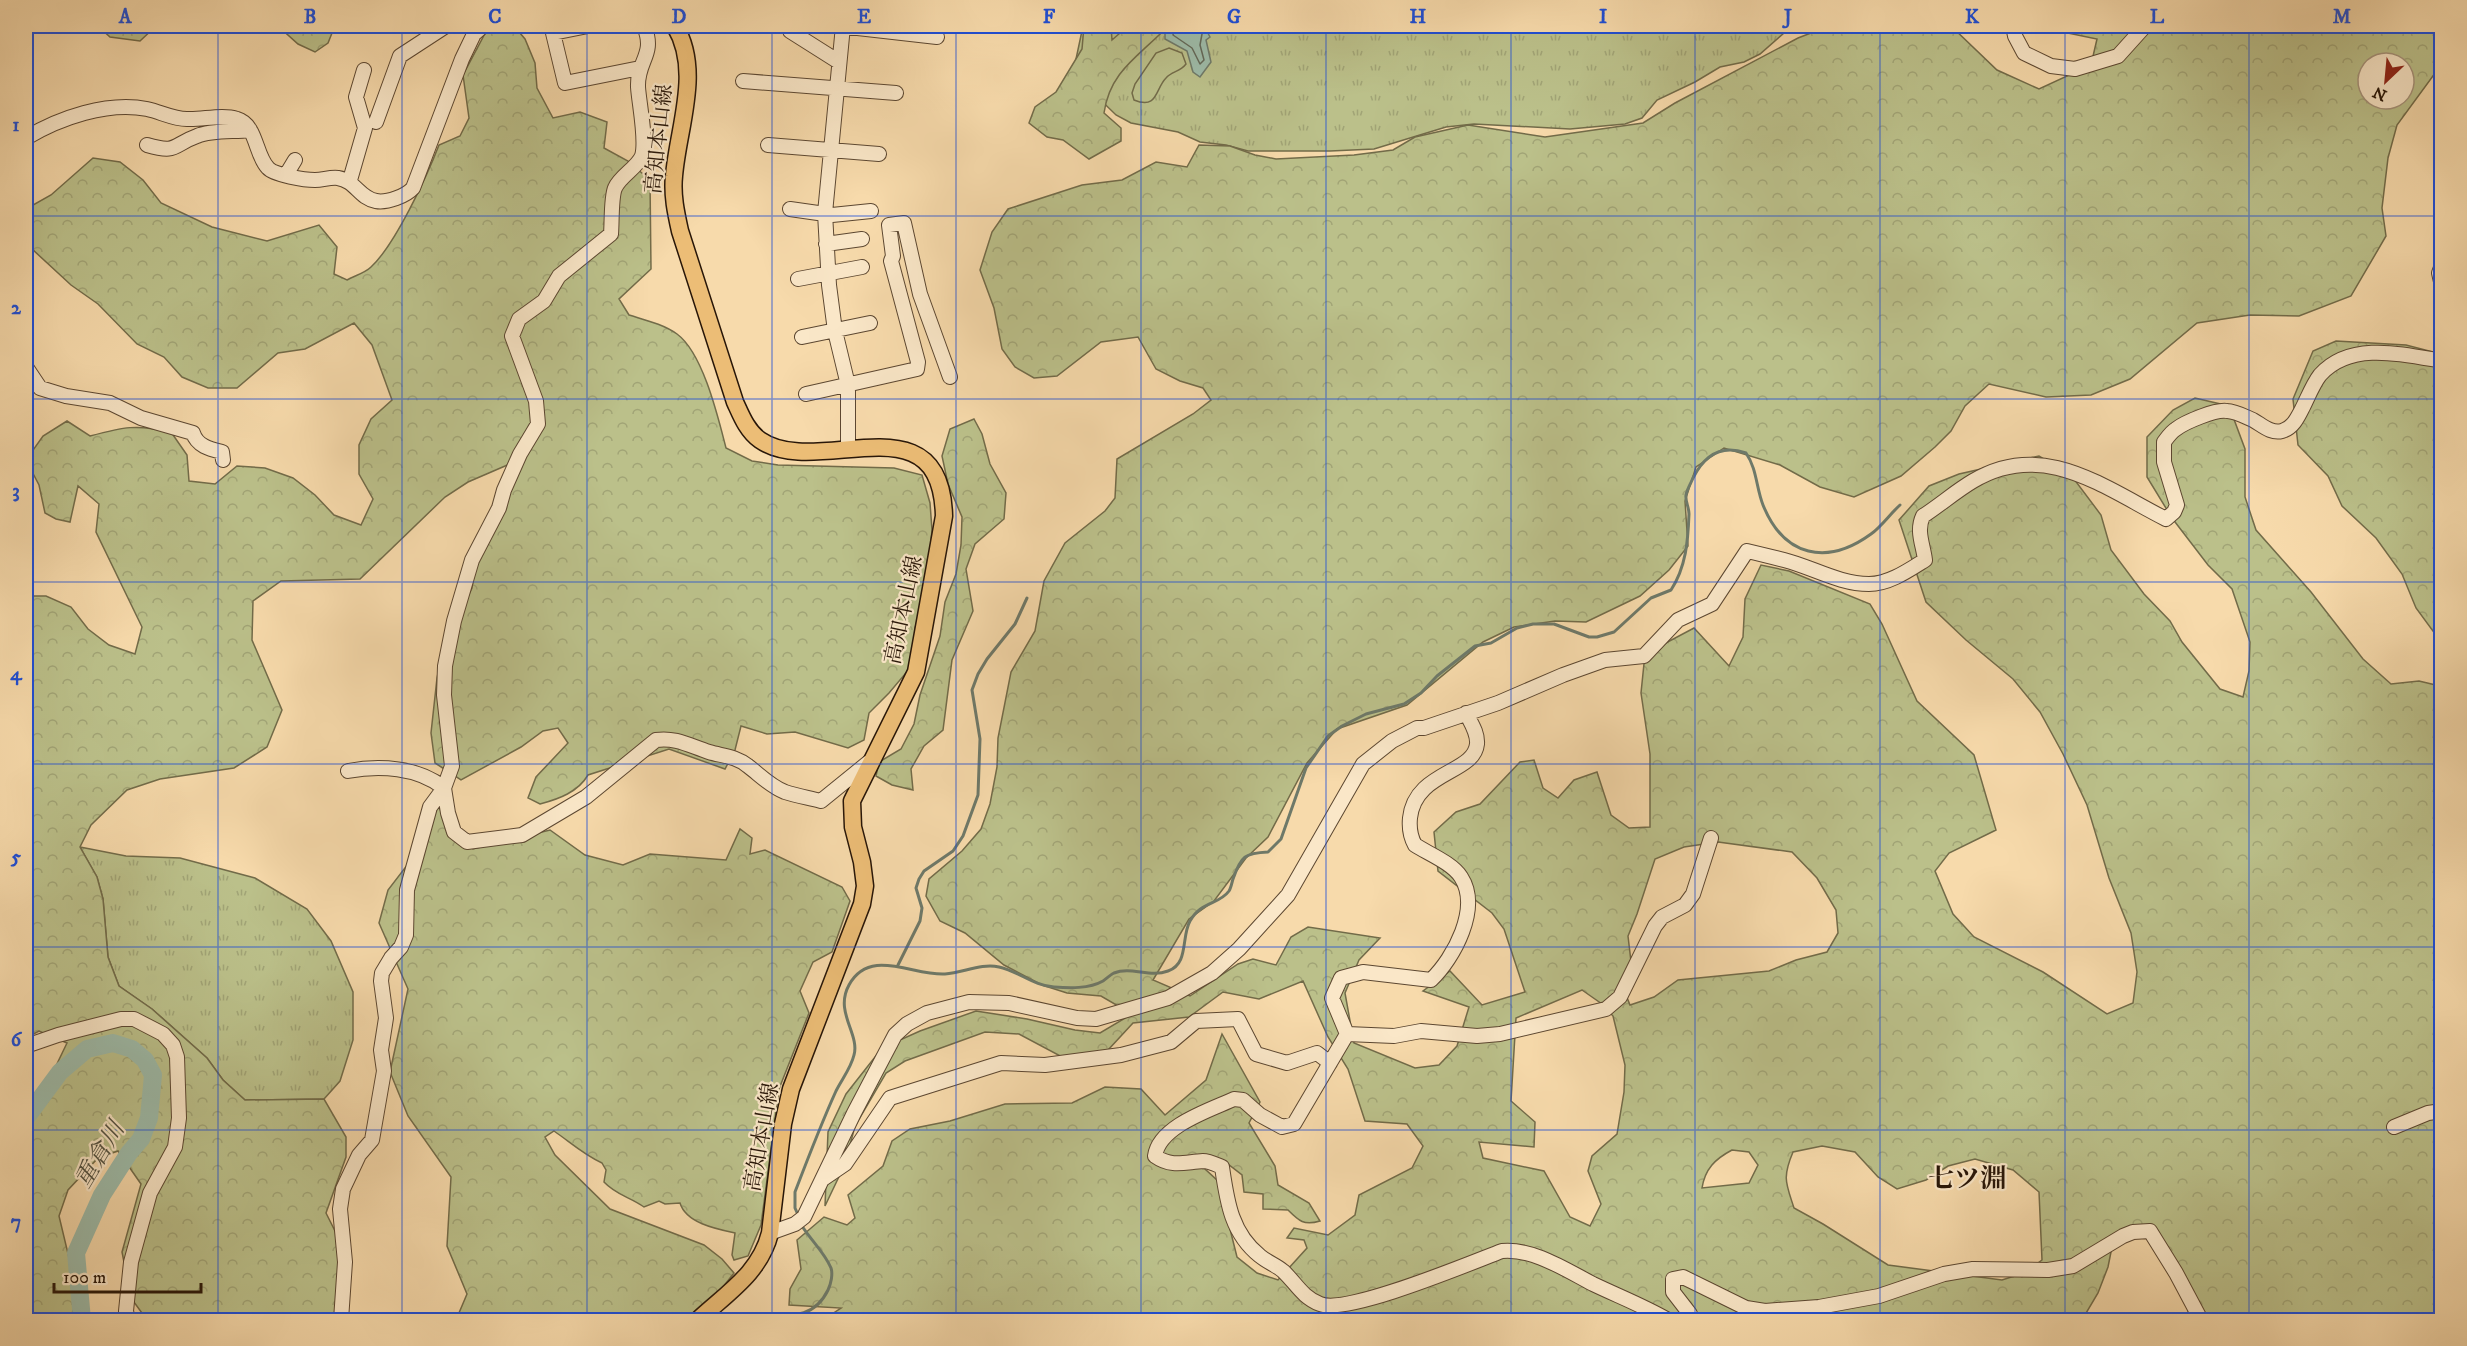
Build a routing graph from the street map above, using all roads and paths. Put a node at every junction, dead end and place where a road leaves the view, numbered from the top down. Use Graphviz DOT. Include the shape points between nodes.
graph roads {
  1 [pos="446,26"];
  2 [pos="588,26"];
  3 [pos="644,26"];
  4 [pos="675,26"];
  5 [pos="842,26"];
  6 [pos="2013,26"];
  7 [pos="2145,26"];
  8 [pos="474,28"];
  9 [pos="790,31"];
  10 [pos="937,37"];
  11 [pos="839,62"];
  12 [pos="640,68"];
  13 [pos="364,70"];
  14 [pos="744,81"];
  15 [pos="837,87"];
  16 [pos="896,93"];
  17 [pos="375,122"];
  18 [pos="250,130"];
  19 [pos="26,138"];
  20 [pos="147,145"];
  21 [pos="768,145"];
  22 [pos="830,150"];
  23 [pos="879,154"];
  24 [pos="294,160"];
  25 [pos="286,175"];
  26 [pos="350,180"];
  27 [pos="790,209"];
  28 [pos="871,211"];
  29 [pos="825,213"];
  30 [pos="862,239"];
  31 [pos="826,244"];
  32 [pos="2442,264"];
  33 [pos="862,267"];
  34 [pos="828,274"];
  35 [pos="798,279"];
  36 [pos="2442,286"];
  37 [pos="870,323"];
  38 [pos="835,331"];
  39 [pos="802,337"];
  40 [pos="2442,361"];
  41 [pos="26,367"];
  42 [pos="951,377"];
  43 [pos="848,385"];
  44 [pos="806,394"];
  45 [pos="848,449"];
  46 [pos="223,460"];
  47 [pos="1466,713"];
  48 [pos="869,762"];
  49 [pos="348,771"];
  50 [pos="444,788"];
  51 [pos="1711,838"];
  52 [pos="1347,1034"];
  53 [pos="26,1046"];
  54 [pos="1330,1063"];
  55 [pos="2442,1111"];
  56 [pos="2394,1126"];
  57 [pos="821,1180"];
  58 [pos="770,1233"];
  59 [pos="128,1320"];
  60 [pos="341,1320"];
  61 [pos="698,1320"];
  62 [pos="1668,1320"];
  63 [pos="1689,1320"];
  64 [pos="2201,1320"];
  1 -- 17 [label="street" via="400,56"];
  2 -- 12 [label="street" via="553,33 565,83"];
  3 -- 12 [label="street" via="649,37 648,56"];
  4 -- 45 [label="main road, 高知本山線" via="684,44 688,75 674,176 675,211 735,402 750,431 771,446 798,451"];
  5 -- 10 [label="street"];
  5 -- 11 [label="street"];
  6 -- 7 [label="street" via="2024,53 2051,66 2075,69 2118,56"];
  8 -- 26 [label="street" via="413,188 407,194 376,201"];
  9 -- 11 [label="street"];
  11 -- 15 [label="street"];
  12 -- 50 [label="street" via="642,156 615,188 611,234 559,276 544,301 519,319 512,336 536,401 538,424 520,454 499,508 472,560 454,621 444,695 452,766"];
  13 -- 26 [label="street" via="356,97 365,128"];
  14 -- 15 [label="street"];
  15 -- 16 [label="street"];
  15 -- 22 [label="street"];
  18 -- 19 [label="street" via="236,119 188,120 147,109 118,107 90,111"];
  18 -- 20 [label="street" via="196,136 172,149"];
  18 -- 25 [label="street" via="269,170"];
  21 -- 22 [label="street"];
  22 -- 23 [label="street"];
  22 -- 29 [label="street"];
  24 -- 25 [label="street"];
  25 -- 26 [label="street"];
  27 -- 29 [label="street"];
  28 -- 29 [label="street"];
  29 -- 31 [label="street"];
  30 -- 31 [label="street"];
  31 -- 34 [label="street"];
  32 -- 36 [label="street"];
  33 -- 34 [label="street"];
  34 -- 35 [label="street"];
  34 -- 38 [label="street"];
  37 -- 38 [label="street"];
  38 -- 39 [label="street"];
  38 -- 43 [label="street"];
  40 -- 47 [label="street" via="2396,354 2349,355 2319,376 2287,429 2267,429 2229,410 2216,411 2175,429 2164,442 2164,462 2177,505 2166,519 2069,470 2043,464 2012,465 1974,480 1923,516 1919,531 1925,560 1890,579 1871,584 1842,580 1748,551 1712,604 1678,620 1644,656 1605,660"];
  41 -- 46 [label="street" via="40,388 110,403 141,418 186,429 208,449 222,452"];
  42 -- 43 [label="street" via="920,294 904,222 889,225 891,261 917,369"];
  43 -- 44 [label="street"];
  43 -- 45 [label="street"];
  45 -- 48 [label="main road, 高知本山線" via="885,448 915,454 936,472 944,500 942,535 916,672"];
  47 -- 52 [label="street" via="1476,734 1477,746 1470,760 1422,789 1411,807 1409,826 1415,844 1461,877 1468,894 1464,930 1449,960 1431,981 1363,972 1341,978 1332,998"];
  47 -- 57 [label="street" via="1417,728 1392,741 1363,764 1288,895 1212,973 1168,998 1096,1019 1009,1003 969,1002 927,1013 907,1024 895,1035"];
  48 -- 50 [label="street" via="821,801 785,792 728,755 711,753 680,740 656,740 586,797 522,835 467,842 454,832"];
  48 -- 58 [label="main road, 高知本山線" via="852,801 865,886 862,904 790,1089"];
  49 -- 50 [label="street" via="395,769 417,774"];
  50 -- 60 [label="street" via="430,807 407,890 406,934 382,973 386,1018 381,1050 384,1071 372,1140 359,1155 343,1190 340,1209 345,1262"];
  51 -- 52 [label="street" via="1693,894 1655,926 1620,997 1606,1009 1500,1034"];
  52 -- 54 [label="street"];
  53 -- 59 [label="street" via="128,1019 150,1025 173,1045 177,1057 179,1118 175,1147 150,1193 131,1262"];
  54 -- 57 [label="street" via="1317,1053 1287,1063 1256,1054 1238,1019 1196,1021 1171,1042 1121,1055 1045,1065 1001,1063 890,1098 845,1164"];
  54 -- 62 [label="street" via="1294,1124 1282,1127 1244,1100 1234,1099 1176,1126 1155,1156 1179,1165 1203,1161 1222,1167 1229,1210 1238,1231 1260,1257 1283,1270 1303,1295 1329,1307 1346,1305 1514,1250 1533,1255"];
  55 -- 56 [label="street"];
  57 -- 58 [label="street" via="799,1221"];
  58 -- 61 [label="main road, 高知本山線" via="758,1263 727,1297"];
  63 -- 64 [label="street" via="1690,1314 1674,1292 1673,1279 1683,1277 1746,1308 1765,1311 1819,1307 1879,1296 1944,1274 1973,1269 2048,1270 2073,1266 2123,1236 2150,1231"];
}
